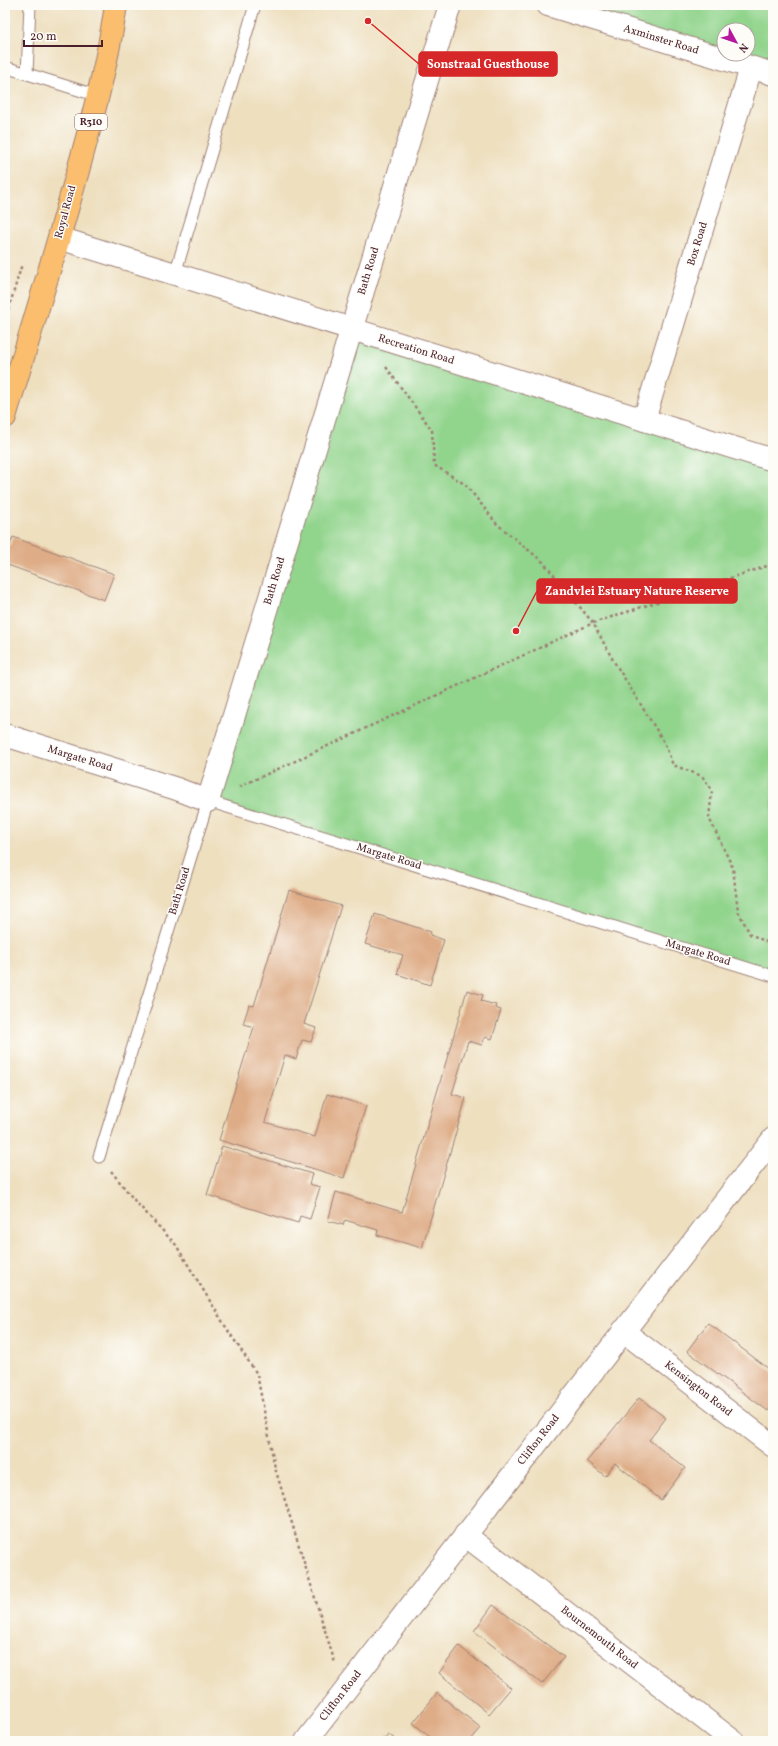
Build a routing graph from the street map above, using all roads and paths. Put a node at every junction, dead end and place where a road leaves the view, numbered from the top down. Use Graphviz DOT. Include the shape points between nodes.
graph roads {
  1 [pos="30,5"];
  2 [pos="116,5"];
  3 [pos="255,5"];
  4 [pos="450,5"];
  5 [pos="548,5"];
  6 [pos="5,67"];
  7 [pos="751,68"];
  8 [pos="27,74"];
  9 [pos="773,74"];
  10 [pos="98,96"];
  11 [pos="59,238"];
  12 [pos="22,264"];
  13 [pos="175,274"];
  14 [pos="5,321"];
  15 [pos="351,329"];
  16 [pos="385,365"];
  17 [pos="5,417"];
  18 [pos="644,420"];
  19 [pos="773,460"];
  20 [pos="773,564"];
  21 [pos="593,623"];
  22 [pos="5,735"];
  23 [pos="208,801"];
  24 [pos="773,945"];
  25 [pos="773,976"];
  26 [pos="773,1139"];
  27 [pos="99,1157"];
  28 [pos="623,1332"];
  29 [pos="773,1446"];
  30 [pos="465,1535"];
  31 [pos="344,1692"];
  32 [pos="309,1740"];
  33 [pos="733,1741"];
  1 -- 8 [label="lane"];
  2 -- 10 [label="main road, Royal Road / R310" via="110,46"];
  3 -- 13 [label="lane"];
  4 -- 15 [label="street, Bath Road"];
  5 -- 7 [label="street, Axminster Road"];
  6 -- 8 [label="lane"];
  7 -- 9 [label="street, Axminster Road"];
  7 -- 18 [label="street, Box Road"];
  8 -- 10 [label="lane"];
  10 -- 11 [label="main road, Royal Road / R310"];
  11 -- 13 [label="street, Recreation Road"];
  11 -- 17 [label="main road, Royal Road / R310"];
  12 -- 14 [label="path"];
  13 -- 15 [label="street, Recreation Road"];
  15 -- 18 [label="street, Recreation Road"];
  15 -- 23 [label="street, Bath Road"];
  16 -- 21 [label="path" via="432,430 434,465 466,485 497,524 543,562"];
  18 -- 19 [label="street, Recreation Road"];
  20 -- 21 [label="path"];
  21 -- 23 [label="path"];
  21 -- 24 [label="path" via="664,742 673,765 702,776 712,790 709,818 733,868 738,911 750,934"];
  22 -- 23 [label="street, Margate Road"];
  23 -- 25 [label="lane, Margate Road"];
  23 -- 27 [label="lane, Bath Road"];
  26 -- 28 [label="street, Clifton Road"];
  27 -- 31 [label="path" via="176,1245 257,1374 275,1468"];
  28 -- 29 [label="street, Kensington Road"];
  28 -- 30 [label="street, Clifton Road"];
  30 -- 31 [label="street, Clifton Road"];
  30 -- 33 [label="street, Bournemouth Road"];
  31 -- 32 [label="street, Clifton Road"];
}
